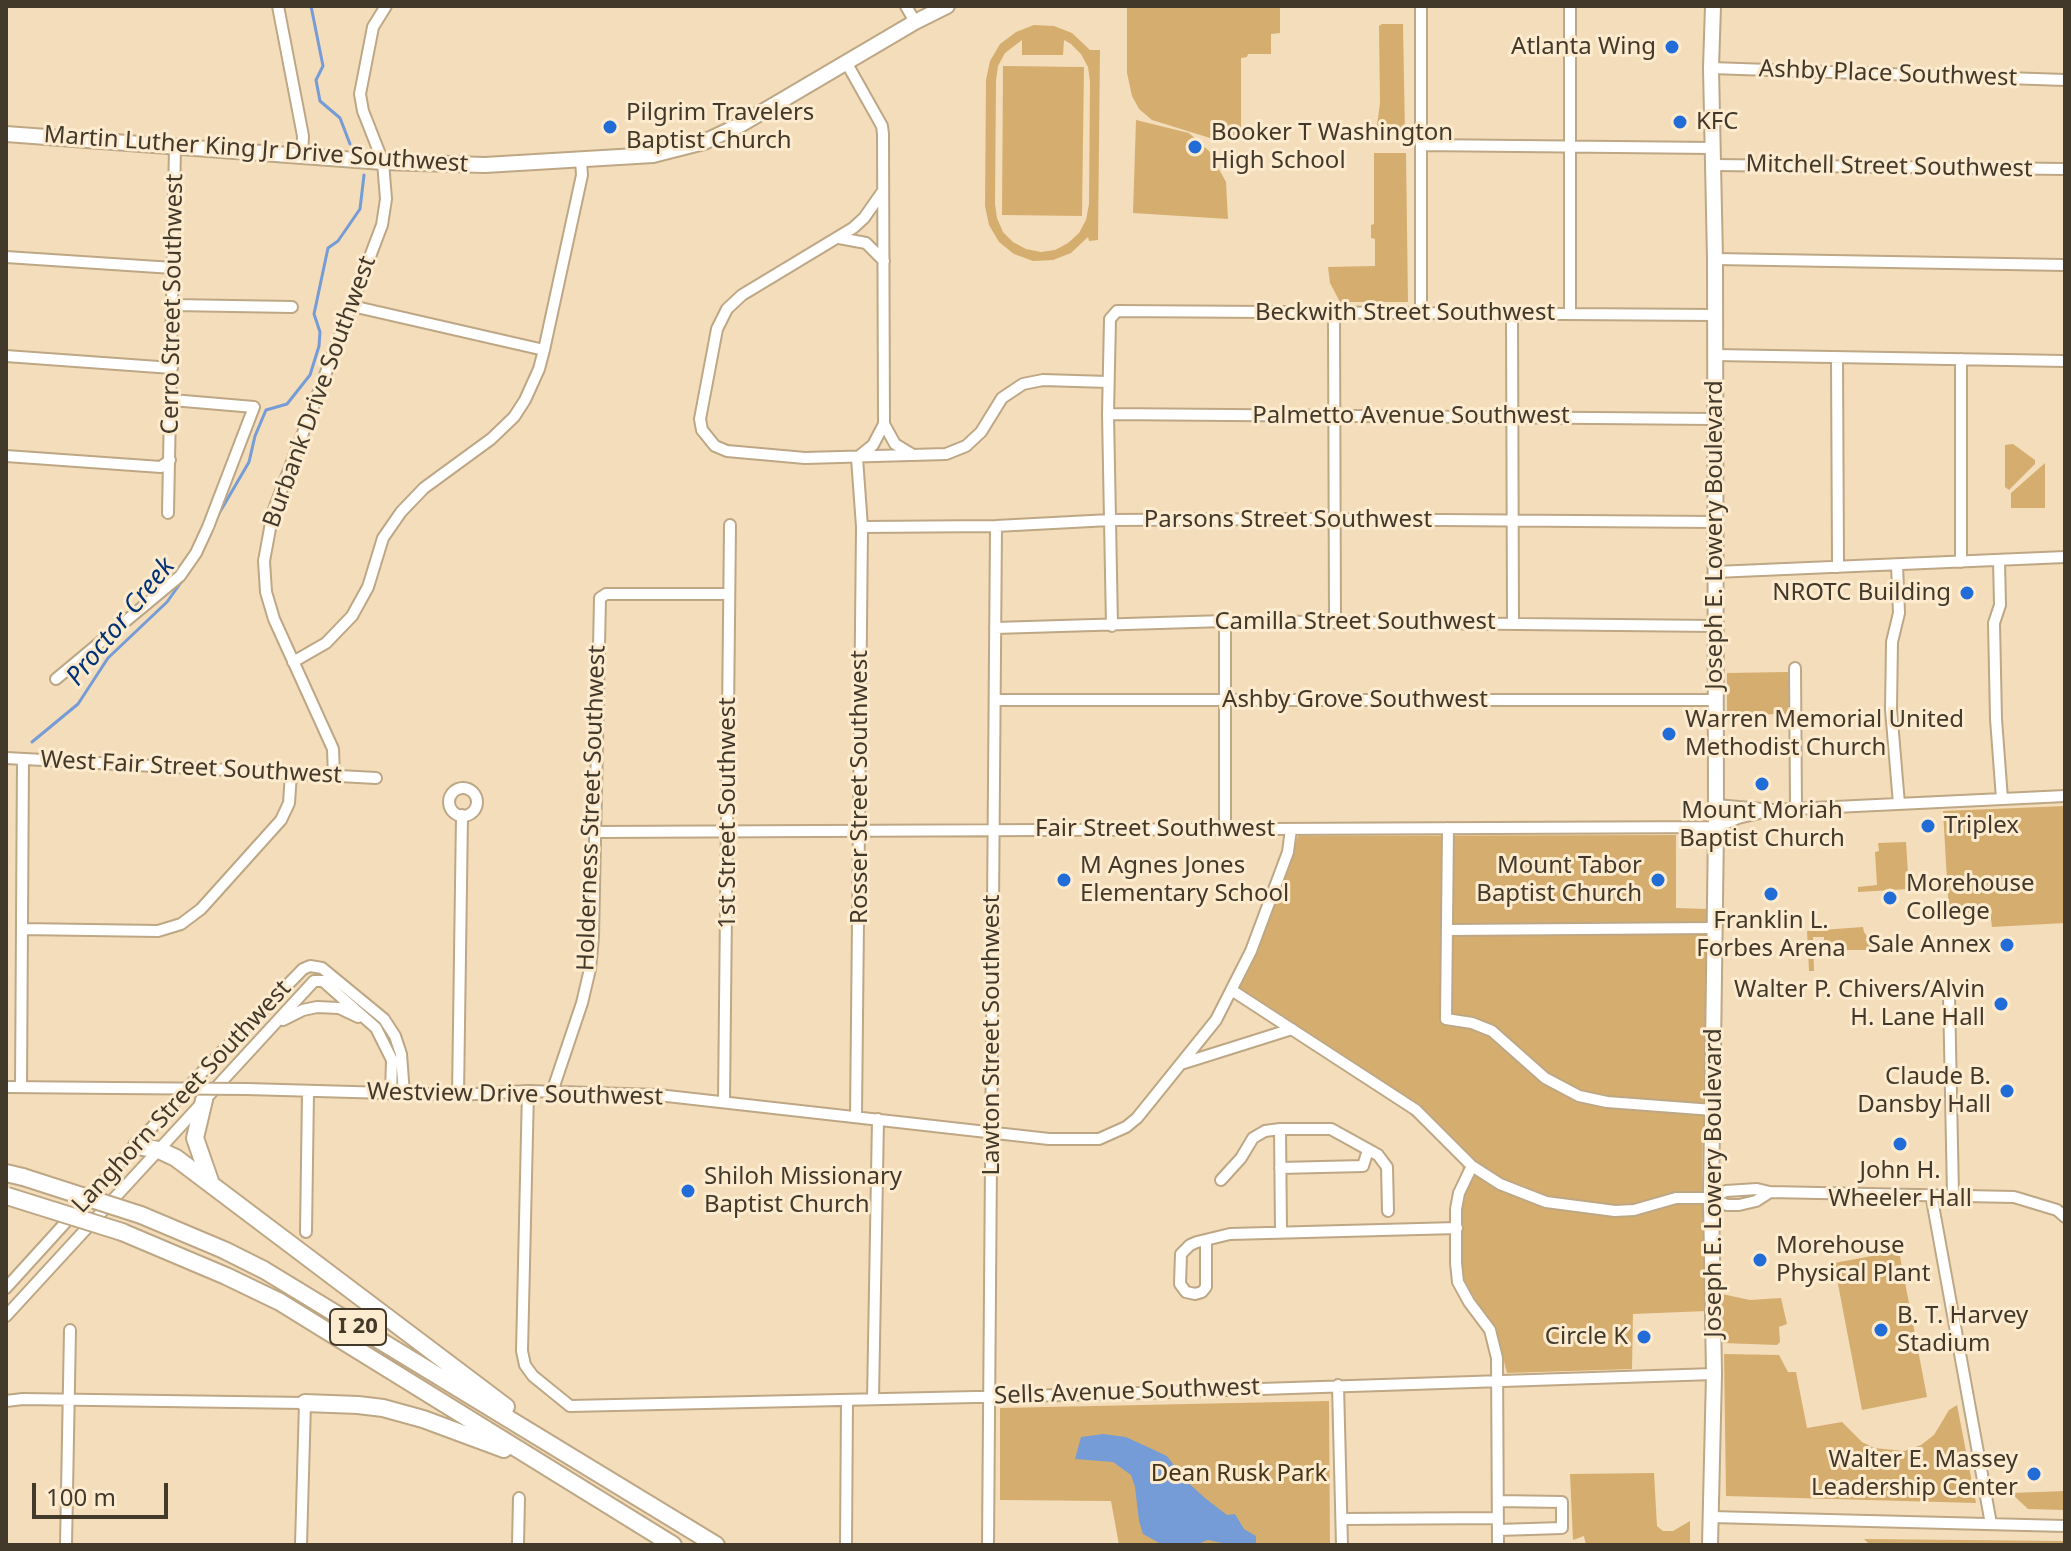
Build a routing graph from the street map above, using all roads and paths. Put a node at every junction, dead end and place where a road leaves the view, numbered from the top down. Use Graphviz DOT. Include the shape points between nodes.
graph roads {
  1 [pos="278,6"];
  2 [pos="386,6"];
  3 [pos="906,6"];
  4 [pos="947,6"];
  5 [pos="1421,6"];
  6 [pos="1570,6"];
  7 [pos="1713,6"];
  8 [pos="915,22"];
  9 [pos="846,62"];
  10 [pos="1711,68"];
  11 [pos="2065,80"];
  12 [pos="6,134"];
  13 [pos="1421,145"];
  14 [pos="1570,146"];
  15 [pos="175,147"];
  16 [pos="1712,148"];
  17 [pos="302,156"];
  18 [pos="581,161"];
  19 [pos="383,162"];
  20 [pos="1714,165"];
  21 [pos="2065,169"];
  22 [pos="884,189"];
  23 [pos="839,238"];
  24 [pos="6,257"];
  25 [pos="1715,259"];
  26 [pos="884,261"];
  27 [pos="2065,265"];
  28 [pos="173,268"];
  29 [pos="173,305"];
  30 [pos="352,306"];
  31 [pos="292,307"];
  32 [pos="1334,312"];
  33 [pos="1421,313"];
  34 [pos="1512,314"];
  35 [pos="1570,314"];
  36 [pos="1715,315"];
  37 [pos="544,350"];
  38 [pos="1715,355"];
  39 [pos="6,356"];
  40 [pos="1837,357"];
  41 [pos="1961,359"];
  42 [pos="2065,361"];
  43 [pos="172,368"];
  44 [pos="1108,382"];
  45 [pos="172,400"];
  46 [pos="1108,414"];
  47 [pos="1334,415"];
  48 [pos="1512,416"];
  49 [pos="1715,419"];
  50 [pos="884,424"];
  51 [pos="915,455"];
  52 [pos="6,456"];
  53 [pos="857,458"];
  54 [pos="170,460"];
  55 [pos="168,513"];
  56 [pos="1334,519"];
  57 [pos="1110,520"];
  58 [pos="1512,520"];
  59 [pos="1715,522"];
  60 [pos="730,525"];
  61 [pos="996,526"];
  62 [pos="862,527"];
  63 [pos="2065,557"];
  64 [pos="1999,560"];
  65 [pos="1961,562"];
  66 [pos="1897,565"];
  67 [pos="1838,567"];
  68 [pos="1715,572"];
  69 [pos="729,594"];
  70 [pos="1225,621"];
  71 [pos="1335,623"];
  72 [pos="1513,623"];
  73 [pos="1112,626"];
  74 [pos="1716,626"];
  75 [pos="995,628"];
  76 [pos="293,662"];
  77 [pos="1795,668"];
  78 [pos="56,679"];
  79 [pos="995,700"];
  80 [pos="1225,700"];
  81 [pos="1716,700"];
  82 [pos="6,758"];
  83 [pos="23,759"];
  84 [pos="291,773"];
  85 [pos="334,776"];
  86 [pos="376,778"];
  87 [pos="2065,796"];
  88 [pos="2002,799"];
  89 [pos="1899,804"];
  90 [pos="1716,805"];
  91 [pos="1796,808"];
  92 [pos="1772,810"];
  93 [pos="462,815"];
  94 [pos="1716,827"];
  95 [pos="1448,828"];
  96 [pos="994,829"];
  97 [pos="1225,829"];
  98 [pos="1291,829"];
  99 [pos="859,830"];
  100 [pos="728,831"];
  101 [pos="595,832"];
  102 [pos="1715,928"];
  103 [pos="22,929"];
  104 [pos="1447,930"];
  105 [pos="310,966"];
  106 [pos="314,981"];
  107 [pos="1233,991"];
  108 [pos="1949,994"];
  109 [pos="368,1021"];
  110 [pos="274,1025"];
  111 [pos="1292,1029"];
  112 [pos="1182,1064"];
  113 [pos="6,1087"];
  114 [pos="21,1087"];
  115 [pos="528,1091"];
  116 [pos="308,1092"];
  117 [pos="552,1092"];
  118 [pos="391,1094"];
  119 [pos="404,1094"];
  120 [pos="458,1095"];
  121 [pos="204,1100"];
  122 [pos="724,1102"];
  123 [pos="1713,1110"];
  124 [pos="856,1117"];
  125 [pos="878,1119"];
  126 [pos="1280,1129"];
  127 [pos="991,1132"];
  128 [pos="137,1146"];
  129 [pos="159,1150"];
  130 [pos="1368,1150"];
  131 [pos="1472,1166"];
  132 [pos="1280,1168"];
  133 [pos="14,1175"];
  134 [pos="1221,1180"];
  135 [pos="211,1184"];
  136 [pos="1770,1192"];
  137 [pos="1931,1194"];
  138 [pos="1953,1195"];
  139 [pos="7,1196"];
  140 [pos="1711,1198"];
  141 [pos="1388,1211"];
  142 [pos="2065,1217"];
  143 [pos="1457,1228"];
  144 [pos="1281,1231"];
  145 [pos="306,1232"];
  146 [pos="1206,1240"];
  147 [pos="6,1288"];
  148 [pos="6,1316"];
  149 [pos="70,1330"];
  150 [pos="1714,1374"];
  151 [pos="1498,1381"];
  152 [pos="1338,1385"];
  153 [pos="989,1396"];
  154 [pos="6,1398"];
  155 [pos="873,1399"];
  156 [pos="69,1400"];
  157 [pos="847,1400"];
  158 [pos="305,1403"];
  159 [pos="567,1454"];
  160 [pos="543,1464"];
  161 [pos="519,1498"];
  162 [pos="1498,1501"];
  163 [pos="1711,1517"];
  164 [pos="1342,1519"];
  165 [pos="1498,1524"];
  166 [pos="1991,1524"];
  167 [pos="2065,1526"];
  168 [pos="66,1545"];
  169 [pos="301,1545"];
  170 [pos="518,1545"];
  171 [pos="673,1545"];
  172 [pos="716,1545"];
  173 [pos="846,1545"];
  174 [pos="988,1545"];
  175 [pos="1342,1545"];
  176 [pos="1498,1545"];
  177 [pos="1710,1545"];
  1 -- 17 [label="street" via="303,136"];
  2 -- 19 [label="street, Burbank Drive Southwest" via="373,27 360,94"];
  3 -- 8 [label="street"];
  4 -- 8 [label="main road, Martin Luther King Jr Drive Southwest"];
  5 -- 13 [label="street"];
  6 -- 14 [label="street"];
  7 -- 10 [label="main road, Joseph E. Lowery Boulevard"];
  8 -- 9 [label="main road, Martin Luther King Jr Drive Southwest"];
  9 -- 18 [label="main road, Martin Luther King Jr Drive Southwest" via="704,142 653,155"];
  9 -- 22 [label="street" via="882,126"];
  10 -- 11 [label="street, Ashby Place Southwest"];
  10 -- 16 [label="main road, Joseph E. Lowery Boulevard"];
  12 -- 15 [label="main road, Martin Luther King Jr Drive Southwest"];
  13 -- 14 [label="street"];
  13 -- 33 [label="street"];
  14 -- 16 [label="street"];
  14 -- 35 [label="street"];
  15 -- 17 [label="main road, Martin Luther King Jr Drive Southwest"];
  15 -- 28 [label="street, Cerro Street Southwest"];
  16 -- 20 [label="main road, Joseph E. Lowery Boulevard"];
  17 -- 19 [label="main road, Martin Luther King Jr Drive Southwest"];
  18 -- 19 [label="main road, Martin Luther King Jr Drive Southwest"];
  18 -- 37 [label="street"];
  19 -- 30 [label="street, Burbank Drive Southwest" via="382,225"];
  20 -- 21 [label="street, Mitchell Street Southwest"];
  20 -- 25 [label="main road, Joseph E. Lowery Boulevard"];
  22 -- 23 [label="street" via="864,218"];
  22 -- 26 [label="street"];
  23 -- 26 [label="street" via="866,243"];
  23 -- 53 [label="street" via="727,309 717,329 700,419 707,439 727,451"];
  24 -- 28 [label="street"];
  25 -- 27 [label="street"];
  25 -- 36 [label="main road, Joseph E. Lowery Boulevard"];
  26 -- 50 [label="street"];
  28 -- 29 [label="street, Cerro Street Southwest"];
  29 -- 31 [label="street"];
  29 -- 43 [label="street, Cerro Street Southwest"];
  30 -- 37 [label="street"];
  30 -- 76 [label="street, Burbank Drive Southwest" via="268,530 266,592"];
  32 -- 33 [label="street, Beckwith Street Southwest"];
  32 -- 44 [label="street, Beckwith Street Southwest" via="1117,311 1110,319"];
  32 -- 47 [label="street"];
  33 -- 34 [label="street, Beckwith Street Southwest"];
  34 -- 35 [label="street, Beckwith Street Southwest"];
  34 -- 48 [label="street"];
  35 -- 36 [label="street, Beckwith Street Southwest"];
  36 -- 38 [label="main road, Joseph E. Lowery Boulevard"];
  37 -- 76 [label="street" via="533,385 514,417 401,512 383,538 368,587 352,616 326,643"];
  38 -- 40 [label="street"];
  38 -- 49 [label="main road, Joseph E. Lowery Boulevard"];
  39 -- 43 [label="street"];
  40 -- 41 [label="street"];
  40 -- 67 [label="street"];
  41 -- 42 [label="street"];
  41 -- 65 [label="street"];
  43 -- 45 [label="street, Cerro Street Southwest"];
  44 -- 46 [label="street"];
  44 -- 51 [label="street" via="1023,384 1002,398 966,446 946,454"];
  45 -- 54 [label="street, Cerro Street Southwest"];
  45 -- 78 [label="street" via="254,407 208,527 180,576"];
  46 -- 47 [label="street, Palmetto Avenue Southwest"];
  46 -- 57 [label="street"];
  47 -- 48 [label="street, Palmetto Avenue Southwest"];
  47 -- 56 [label="street"];
  48 -- 49 [label="street, Palmetto Avenue Southwest"];
  48 -- 58 [label="street"];
  49 -- 59 [label="main road, Joseph E. Lowery Boulevard"];
  50 -- 51 [label="street" via="895,444"];
  50 -- 53 [label="street" via="873,445"];
  51 -- 53 [label="street"];
  52 -- 54 [label="street" via="161,467"];
  53 -- 62 [label="street, Rosser Street Southwest"];
  54 -- 55 [label="street, Cerro Street Southwest"];
  56 -- 57 [label="street, Parsons Street Southwest"];
  56 -- 58 [label="street, Parsons Street Southwest"];
  56 -- 71 [label="street"];
  57 -- 61 [label="street, Parsons Street Southwest"];
  57 -- 73 [label="street"];
  58 -- 59 [label="street, Parsons Street Southwest"];
  58 -- 72 [label="street"];
  59 -- 68 [label="main road, Joseph E. Lowery Boulevard"];
  60 -- 69 [label="street, 1st Street Southwest"];
  61 -- 62 [label="street, Parsons Street Southwest"];
  61 -- 75 [label="street, Lawton Street Southwest"];
  62 -- 99 [label="street, Rosser Street Southwest"];
  63 -- 64 [label="street"];
  64 -- 65 [label="street"];
  64 -- 88 [label="street" via="2000,605 1994,623"];
  65 -- 66 [label="street"];
  66 -- 67 [label="street"];
  66 -- 89 [label="street" via="1891,709"];
  67 -- 68 [label="street"];
  68 -- 74 [label="main road, Joseph E. Lowery Boulevard"];
  69 -- 100 [label="street, 1st Street Southwest"];
  69 -- 101 [label="street, Holderness Street Southwest" via="600,598"];
  70 -- 71 [label="street, Camilla Street Southwest"];
  70 -- 73 [label="street, Camilla Street Southwest"];
  70 -- 80 [label="street"];
  71 -- 72 [label="street, Camilla Street Southwest"];
  72 -- 74 [label="street, Camilla Street Southwest"];
  73 -- 75 [label="street, Camilla Street Southwest"];
  74 -- 81 [label="main road, Joseph E. Lowery Boulevard"];
  75 -- 79 [label="street, Lawton Street Southwest"];
  76 -- 85 [label="street, Burbank Drive Southwest" via="333,749"];
  77 -- 91 [label="street"];
  79 -- 80 [label="street, Ashby Grove Southwest"];
  79 -- 96 [label="street, Lawton Street Southwest"];
  80 -- 81 [label="street, Ashby Grove Southwest"];
  80 -- 97 [label="street"];
  81 -- 90 [label="main road, Joseph E. Lowery Boulevard"];
  82 -- 83 [label="street, West Fair Street Southwest"];
  83 -- 84 [label="street, West Fair Street Southwest"];
  83 -- 103 [label="street"];
  84 -- 85 [label="street, West Fair Street Southwest"];
  84 -- 103 [label="street" via="289,803 281,820 201,909 181,924 158,931"];
  85 -- 86 [label="street, West Fair Street Southwest"];
  87 -- 88 [label="street"];
  88 -- 89 [label="street"];
  89 -- 91 [label="street"];
  90 -- 92 [label="street"];
  90 -- 94 [label="main road, Joseph E. Lowery Boulevard"];
  91 -- 92 [label="street"];
  92 -- 94 [label="street, Fair Street Southwest"];
  93 -- 120 [label="street"];
  94 -- 95 [label="street, Fair Street Southwest"];
  94 -- 102 [label="main road, Joseph E. Lowery Boulevard"];
  95 -- 98 [label="street, Fair Street Southwest"];
  95 -- 104 [label="street"];
  96 -- 97 [label="street, Fair Street Southwest"];
  96 -- 99 [label="street, Fair Street Southwest"];
  96 -- 127 [label="street, Lawton Street Southwest"];
  97 -- 98 [label="street, Fair Street Southwest"];
  98 -- 107 [label="street, Westview Drive Southwest" via="1288,852"];
  99 -- 100 [label="street, Fair Street Southwest"];
  99 -- 124 [label="street, Rosser Street Southwest"];
  100 -- 101 [label="street, Fair Street Southwest"];
  100 -- 122 [label="street, 1st Street Southwest"];
  101 -- 117 [label="street, Holderness Street Southwest" via="590,969"];
  102 -- 104 [label="street"];
  102 -- 123 [label="main road, Joseph E. Lowery Boulevard"];
  103 -- 114 [label="street"];
  104 -- 123 [label="street" via="1446,1019 1492,1031 1545,1078 1579,1096"];
  105 -- 106 [label="street"];
  105 -- 119 [label="street, Langhorn Street Southwest" via="322,968 384,1019 401,1054"];
  105 -- 128 [label="street, Langhorn Street Southwest" via="295,974"];
  106 -- 109 [label="street, Langhorn Street Southwest" via="323,981"];
  106 -- 110 [label="street, Langhorn Street Southwest"];
  107 -- 111 [label="street"];
  107 -- 112 [label="street, Westview Drive Southwest"];
  108 -- 138 [label="street"];
  109 -- 110 [label="street" via="339,1008 317,1007"];
  109 -- 118 [label="street, Langhorn Street Southwest" via="392,1060"];
  110 -- 121 [label="street, Langhorn Street Southwest"];
  111 -- 112 [label="street"];
  111 -- 131 [label="street" via="1416,1110"];
  112 -- 127 [label="street, Westview Drive Southwest" via="1137,1118 1113,1134 1083,1140"];
  113 -- 114 [label="street, Westview Drive Southwest"];
  114 -- 116 [label="street, Westview Drive Southwest, bridge"];
  115 -- 117 [label="street, Westview Drive Southwest"];
  115 -- 120 [label="street, Westview Drive Southwest"];
  115 -- 157 [label="street, Sells Avenue Southwest" via="522,1351 525,1365 547,1389 578,1408"];
  116 -- 118 [label="street, Westview Drive Southwest"];
  116 -- 145 [label="street"];
  117 -- 122 [label="street, Westview Drive Southwest"];
  118 -- 119 [label="street, Westview Drive Southwest"];
  119 -- 120 [label="street, Westview Drive Southwest"];
  121 -- 129 [label="street, Langhorn Street Southwest"];
  121 -- 135 [label="highway" via="195,1138"];
  122 -- 124 [label="street, Westview Drive Southwest"];
  123 -- 140 [label="main road, Joseph E. Lowery Boulevard"];
  124 -- 125 [label="street, Westview Drive Southwest"];
  125 -- 127 [label="street, Westview Drive Southwest"];
  125 -- 155 [label="street"];
  126 -- 130 [label="street" via="1331,1129"];
  126 -- 132 [label="street"];
  126 -- 134 [label="street" via="1253,1138"];
  127 -- 153 [label="street, Lawton Street Southwest"];
  128 -- 129 [label="highway"];
  128 -- 147 [label="street, Langhorn Street Southwest"];
  129 -- 135 [label="highway"];
  129 -- 148 [label="street, Langhorn Street Southwest"];
  130 -- 132 [label="street" via="1363,1166"];
  130 -- 141 [label="street" via="1387,1167"];
  131 -- 140 [label="street" via="1546,1202 1615,1211 1676,1198"];
  131 -- 143 [label="street" via="1459,1193"];
  132 -- 144 [label="street"];
  133 -- 159 [label="highway, I 20, bridge" via="141,1215 264,1270"];
  135 -- 159 [label="highway"];
  136 -- 137 [label="street"];
  136 -- 140 [label="street" via="1740,1189"];
  136 -- 140 [label="street" via="1739,1205"];
  137 -- 138 [label="street"];
  137 -- 166 [label="street"];
  138 -- 142 [label="street" via="2014,1197"];
  139 -- 160 [label="highway, I 20, bridge" via="122,1232 280,1302"];
  140 -- 150 [label="main road, Joseph E. Lowery Boulevard"];
  143 -- 144 [label="street"];
  143 -- 151 [label="street" via="1458,1282 1490,1330"];
  144 -- 146 [label="street"];
  146 -- 146 [label="street" via="1181,1254 1180,1284 1186,1292 1195,1294 1206,1287"];
  149 -- 156 [label="street"];
  150 -- 151 [label="street, Sells Avenue Southwest"];
  150 -- 163 [label="main road, Joseph E. Lowery Boulevard"];
  151 -- 152 [label="street, Sells Avenue Southwest"];
  151 -- 162 [label="street"];
  152 -- 153 [label="street, Sells Avenue Southwest"];
  152 -- 164 [label="street"];
  153 -- 155 [label="street, Sells Avenue Southwest"];
  153 -- 174 [label="street, Lawton Street Southwest"];
  154 -- 156 [label="street"];
  155 -- 157 [label="street, Sells Avenue Southwest"];
  156 -- 158 [label="street"];
  156 -- 168 [label="street"];
  157 -- 173 [label="street"];
  158 -- 160 [label="highway" via="407,1414"];
  158 -- 169 [label="street"];
  159 -- 172 [label="highway, I 20"];
  160 -- 171 [label="highway, I 20"];
  161 -- 170 [label="street"];
  162 -- 165 [label="street"];
  162 -- 165 [label="street" via="1562,1502 1562,1528"];
  163 -- 166 [label="street"];
  163 -- 177 [label="main road, Joseph E. Lowery Boulevard"];
  164 -- 165 [label="street"];
  164 -- 175 [label="street"];
  165 -- 176 [label="street"];
  166 -- 167 [label="street"];
}
